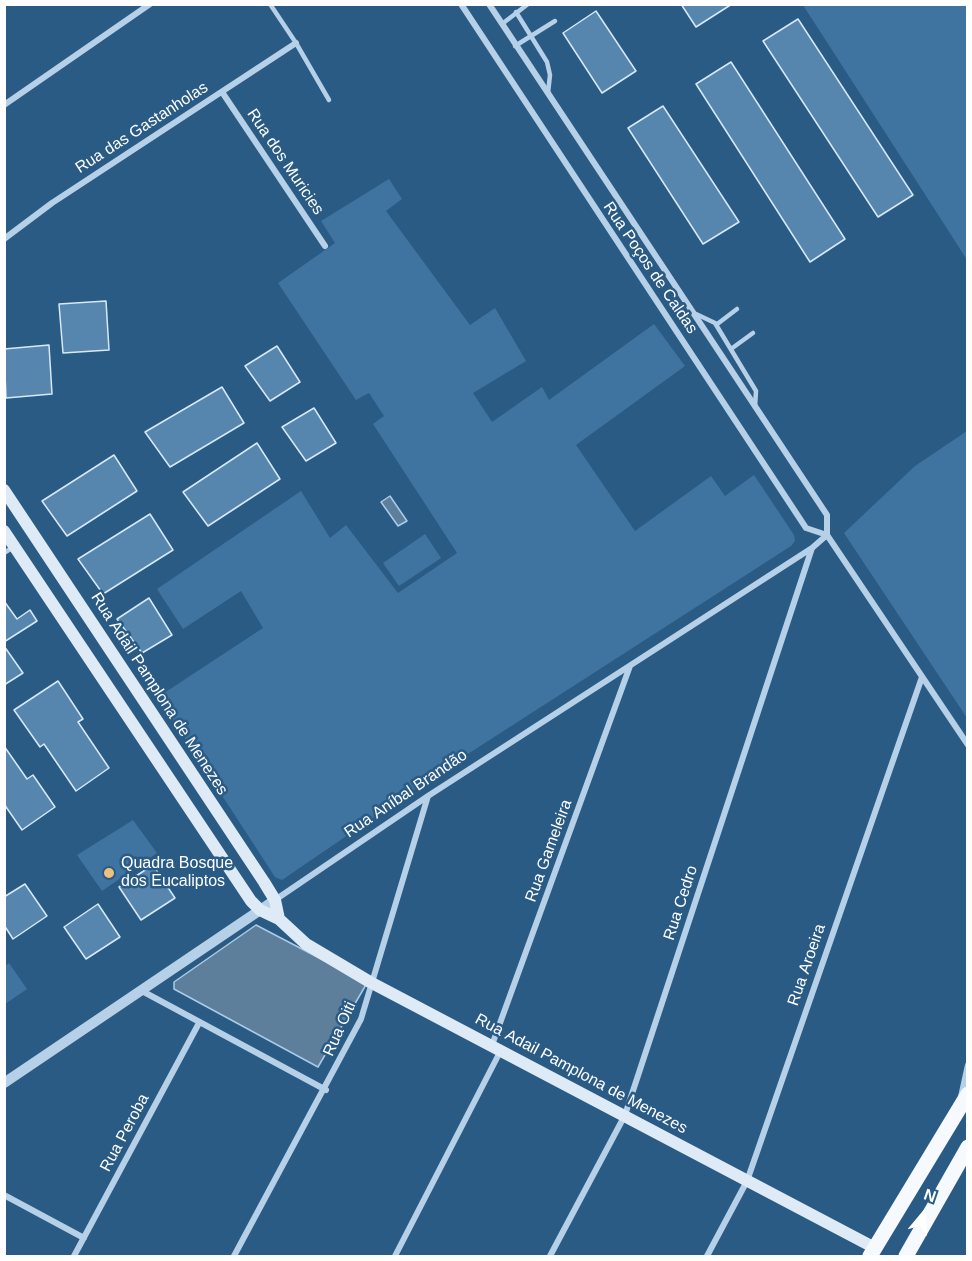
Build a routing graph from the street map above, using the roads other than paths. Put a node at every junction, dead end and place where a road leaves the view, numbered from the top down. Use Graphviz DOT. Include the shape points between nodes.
graph roads {
  1 [pos="150,4"];
  2 [pos="270,4"];
  3 [pos="460,4"];
  4 [pos="489,4"];
  5 [pos="528,4"];
  6 [pos="516,12"];
  7 [pos="555,21"];
  8 [pos="502,24"];
  9 [pos="533,36"];
  10 [pos="296,42"];
  11 [pos="515,46"];
  12 [pos="222,92"];
  13 [pos="548,95"];
  14 [pos="329,100"];
  15 [pos="4,105"];
  16 [pos="4,239"];
  17 [pos="326,246"];
  18 [pos="737,309"];
  19 [pos="692,313"];
  20 [pos="716,325"];
  21 [pos="753,333"];
  22 [pos="731,350"];
  23 [pos="755,407"];
  24 [pos="4,490"];
  25 [pos="4,531"];
  26 [pos="827,535"];
  27 [pos="812,548"];
  28 [pos="10,550"];
  29 [pos="60,572"];
  30 [pos="42,585"];
  31 [pos="631,666"];
  32 [pos="922,677"];
  33 [pos="119,701"];
  34 [pos="153,715"];
  35 [pos="968,745"];
  36 [pos="150,748"];
  37 [pos="184,762"];
  38 [pos="428,796"];
  39 [pos="275,900"];
  40 [pos="260,910"];
  41 [pos="279,920"];
  42 [pos="370,982"];
  43 [pos="142,991"];
  44 [pos="199,1023"];
  45 [pos="496,1047"];
  46 [pos="968,1065"];
  47 [pos="4,1083"];
  48 [pos="326,1089"];
  49 [pos="963,1099"];
  50 [pos="625,1115"];
  51 [pos="968,1147"];
  52 [pos="747,1181"];
  53 [pos="4,1195"];
  54 [pos="84,1238"];
  55 [pos="872,1252"];
  56 [pos="74,1257"];
  57 [pos="234,1257"];
  58 [pos="395,1257"];
  59 [pos="550,1257"];
  60 [pos="707,1257"];
  61 [pos="906,1257"];
  1 -- 15 [label="street"];
  2 -- 10 [label="lane"];
  3 -- 26 [label="street, Rua Poços de Caldas" via="806,528"];
  4 -- 8 [label="street, Rua Poços de Caldas"];
  5 -- 6 [label="lane"];
  6 -- 8 [label="lane"];
  6 -- 9 [label="lane"];
  7 -- 9 [label="lane"];
  8 -- 11 [label="street, Rua Poços de Caldas"];
  9 -- 11 [label="lane"];
  9 -- 13 [label="lane" via="548,63"];
  10 -- 12 [label="street, Rua das Gastanholas"];
  10 -- 14 [label="lane"];
  11 -- 13 [label="street, Rua Poços de Caldas"];
  12 -- 16 [label="street, Rua das Gastanholas" via="52,203"];
  12 -- 17 [label="street, Rua dos Muricies"];
  13 -- 19 [label="street, Rua Poços de Caldas"];
  18 -- 20 [label="lane"];
  19 -- 20 [label="lane"];
  19 -- 23 [label="street, Rua Poços de Caldas"];
  20 -- 22 [label="lane"];
  21 -- 22 [label="lane"];
  22 -- 23 [label="lane" via="756,391"];
  23 -- 26 [label="street, Rua Poços de Caldas" via="827,515"];
  24 -- 29 [label="main road, Rua Adail Pamplona de Menezes"];
  25 -- 28 [label="main road, Rua Adail Pamplona de Menezes"];
  26 -- 27 [label="street, Rua Aníbal Brandão"];
  26 -- 32 [label="street, Rua Poços de Caldas"];
  27 -- 31 [label="street, Rua Aníbal Brandão"];
  27 -- 50 [label="street, Rua Cedro"];
  28 -- 30 [label="main road, Rua Adail Pamplona de Menezes"];
  29 -- 30 [label="main road"];
  29 -- 34 [label="main road, Rua Adail Pamplona de Menezes"];
  30 -- 33 [label="main road, Rua Adail Pamplona de Menezes"];
  31 -- 38 [label="street, Rua Aníbal Brandão"];
  31 -- 45 [label="street, Rua Gameleira"];
  32 -- 35 [label="street, Rua Poços de Caldas"];
  32 -- 52 [label="street, Rua Aroeira"];
  33 -- 34 [label="main road" via="137,719"];
  33 -- 36 [label="main road, Rua Adail Pamplona de Menezes"];
  34 -- 37 [label="main road, Rua Adail Pamplona de Menezes"];
  36 -- 37 [label="main road" via="163,743"];
  36 -- 40 [label="main road, Rua Adail Pamplona de Menezes"];
  37 -- 39 [label="main road, Rua Adail Pamplona de Menezes"];
  38 -- 39 [label="street, Rua Aníbal Brandão"];
  38 -- 42 [label="street, Rua Oiti"];
  39 -- 40 [label="street, Rua Aníbal Brandão"];
  39 -- 41 [label="main road, Rua Adail Pamplona de Menezes"];
  40 -- 41 [label="main road, Rua Adail Pamplona de Menezes"];
  40 -- 43 [label="street, Rua Aníbal Brandão"];
  41 -- 42 [label="main road, Rua Adail Pamplona de Menezes" via="306,944"];
  42 -- 45 [label="main road, Rua Adail Pamplona de Menezes"];
  42 -- 48 [label="street, Rua Oiti" via="361,1019"];
  43 -- 44 [label="street"];
  43 -- 47 [label="street, Rua Aníbal Brandão"];
  44 -- 48 [label="street"];
  44 -- 54 [label="street, Rua Peroba"];
  45 -- 50 [label="main road, Rua Adail Pamplona de Menezes"];
  45 -- 58 [label="street, Rua Gameleira"];
  46 -- 49 [label="street"];
  48 -- 57 [label="street, Rua Oiti"];
  49 -- 55 [label="main road"];
  50 -- 52 [label="main road, Rua Adail Pamplona de Menezes"];
  50 -- 59 [label="street, Rua Cedro"];
  51 -- 61 [label="main road"];
  52 -- 55 [label="main road, Rua Adail Pamplona de Menezes"];
  52 -- 60 [label="street, Rua Aroeira"];
  53 -- 54 [label="street"];
  54 -- 56 [label="street, Rua Peroba"];
}
